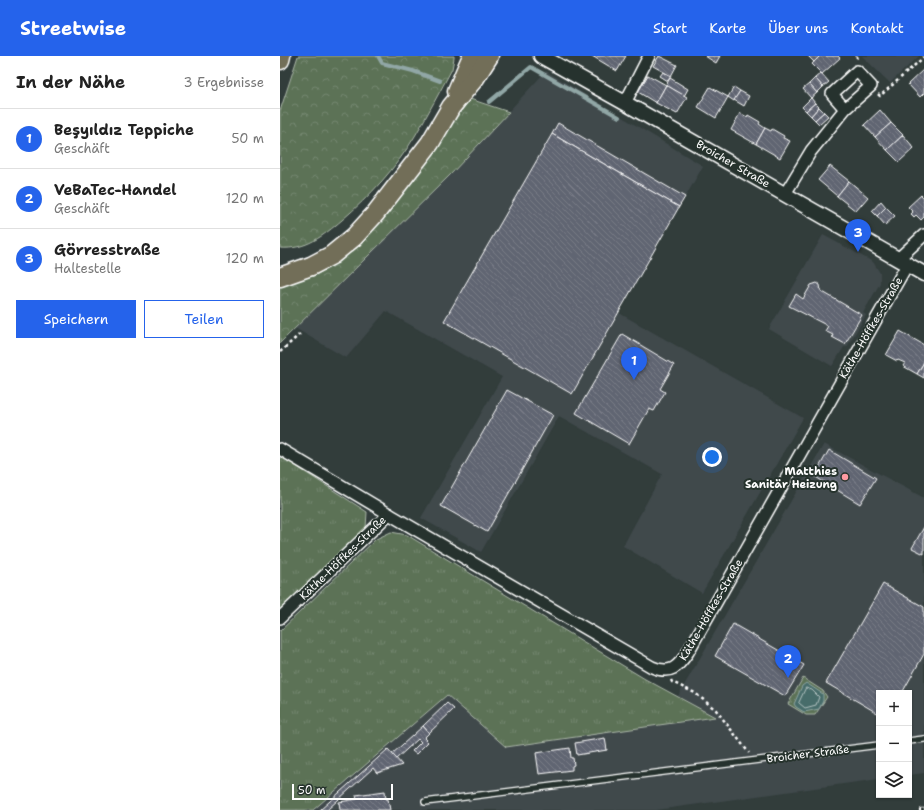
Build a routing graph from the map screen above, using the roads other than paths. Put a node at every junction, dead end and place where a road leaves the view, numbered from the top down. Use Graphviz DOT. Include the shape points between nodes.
graph roads {
  1 [pos="281,56"];
  2 [pos="489,56"];
  3 [pos="541,56"];
  4 [pos="649,56"];
  5 [pos="471,57"];
  6 [pos="280,60"];
  7 [pos="625,102"];
  8 [pos="451,107"];
  9 [pos="845,109"];
  10 [pos="785,194"];
  11 [pos="924,234"];
  12 [pos="903,262"];
  13 [pos="280,265"];
  14 [pos="311,266"];
  15 [pos="924,274"];
  16 [pos="280,277"];
  17 [pos="280,449"];
  18 [pos="389,514"];
  19 [pos="280,618"];
  20 [pos="924,739"];
  21 [pos="912,741"];
  22 [pos="876,745"];
  23 [pos="425,802"];
  1 -- 6 [label="main road"];
  2 -- 8 [label="main road"];
  3 -- 7 [label="street, Broicher Straße"];
  4 -- 7 [label="street"];
  5 -- 8 [label="main road"];
  7 -- 10 [label="street, Broicher Straße"];
  8 -- 14 [label="main road" via="430,143 375,214 354,237 332,255"];
  9 -- 9 [label="street" via="871,86 857,71 832,94"];
  9 -- 10 [label="street" via="811,151"];
  10 -- 12 [label="street, Broicher Straße"];
  11 -- 12 [label="street, Käthe-Höffkes-Straße"];
  12 -- 15 [label="street, Broicher Straße"];
  12 -- 18 [label="street, Käthe-Höffkes-Straße" via="688,652 682,662 671,670 661,671 652,667"];
  13 -- 14 [label="main road"];
  14 -- 16 [label="main road"];
  17 -- 18 [label="street, Käthe-Höffkes-Straße"];
  18 -- 19 [label="street, Käthe-Höffkes-Straße"];
  20 -- 21 [label="lane"];
  22 -- 23 [label="lane, Broicher Straße"];
}
